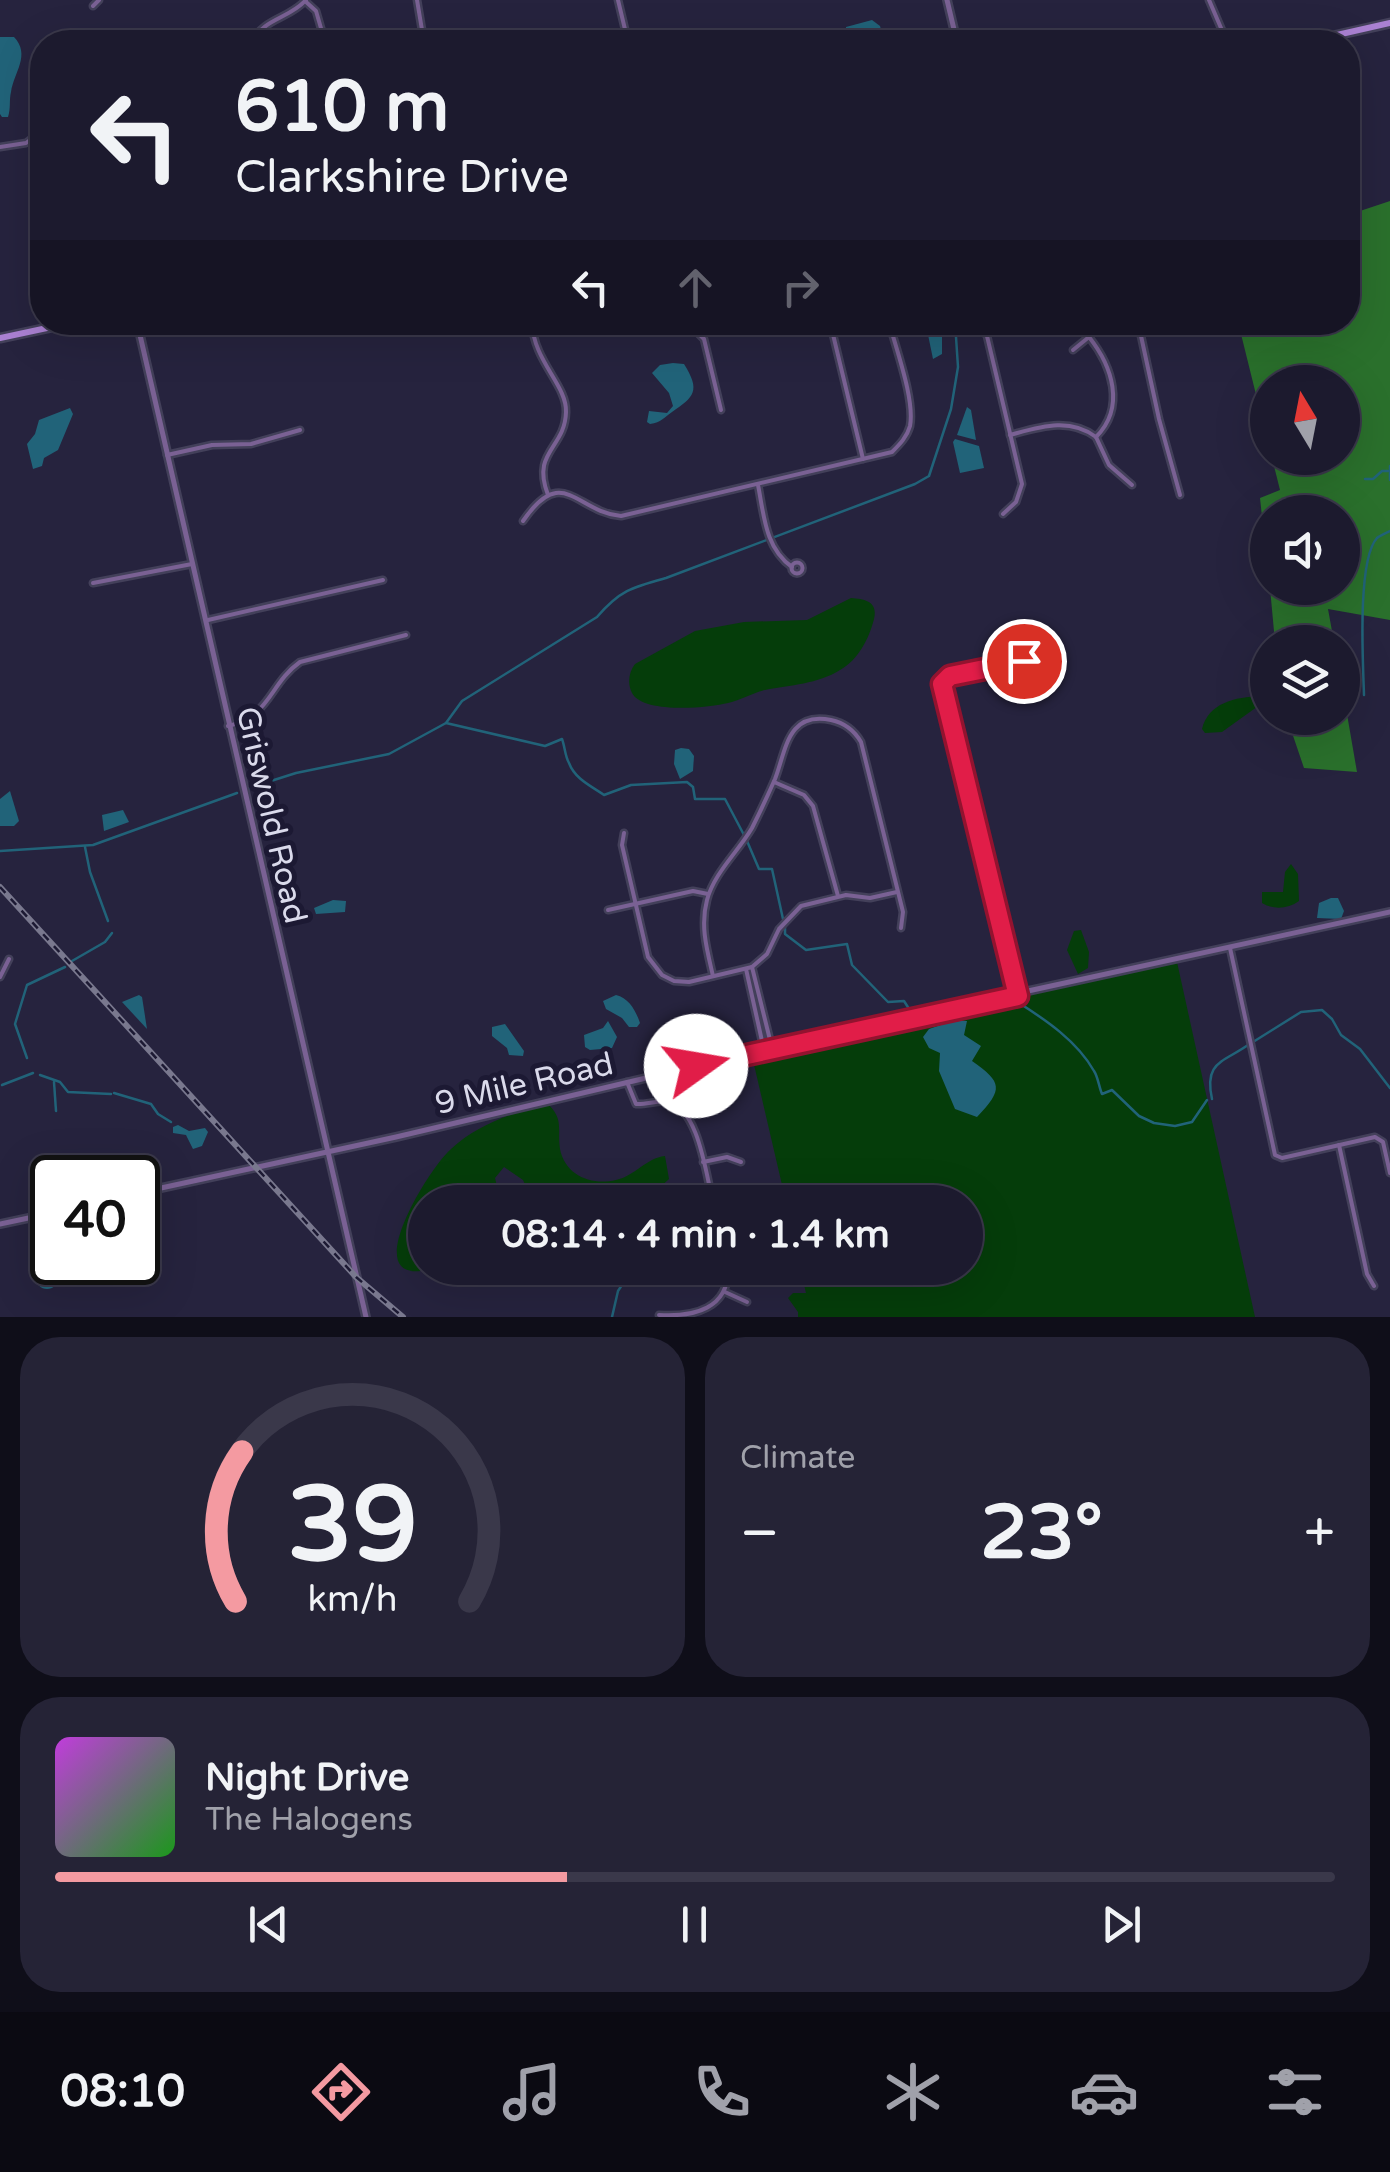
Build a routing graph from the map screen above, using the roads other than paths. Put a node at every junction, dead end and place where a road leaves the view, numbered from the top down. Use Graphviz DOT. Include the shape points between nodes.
graph roads {
  1 [pos="99,0"];
  2 [pos="306,0"];
  3 [pos="417,0"];
  4 [pos="618,0"];
  5 [pos="947,0"];
  6 [pos="1209,0"];
  7 [pos="93,6"];
  8 [pos="1390,23"];
  9 [pos="262,30"];
  10 [pos="322,30"];
  11 [pos="422,30"];
  12 [pos="625,30"];
  13 [pos="954,30"];
  14 [pos="1223,30"];
  15 [pos="1359,30"];
  16 [pos="30,141"];
  17 [pos="0,147"];
  18 [pos="30,332"];
  19 [pos="140,335"];
  20 [pos="534,335"];
  21 [pos="699,335"];
  22 [pos="833,335"];
  23 [pos="892,335"];
  24 [pos="986,335"];
  25 [pos="1141,335"];
  26 [pos="1089,336"];
  27 [pos="0,338"];
  28 [pos="1074,350"];
  29 [pos="721,410"];
  30 [pos="300,430"];
  31 [pos="1010,435"];
  32 [pos="1096,438"];
  33 [pos="167,455"];
  34 [pos="864,461"];
  35 [pos="758,485"];
  36 [pos="1132,485"];
  37 [pos="548,495"];
  38 [pos="1180,495"];
  39 [pos="1003,514"];
  40 [pos="523,521"];
  41 [pos="192,564"];
  42 [pos="792,566"];
  43 [pos="384,580"];
  44 [pos="92,583"];
  45 [pos="204,620"];
  46 [pos="406,635"];
  47 [pos="1029,660"];
  48 [pos="228,726"];
  49 [pos="774,782"];
  50 [pos="624,834"];
  51 [pos="898,891"];
  52 [pos="708,894"];
  53 [pos="838,896"];
  54 [pos="635,904"];
  55 [pos="608,910"];
  56 [pos="1390,912"];
  57 [pos="901,928"];
  58 [pos="1230,948"];
  59 [pos="10,959"];
  60 [pos="749,968"];
  61 [pos="0,976"];
  62 [pos="713,976"];
  63 [pos="1018,996"];
  64 [pos="768,1049"];
  65 [pos="628,1082"];
  66 [pos="1338,1144"];
  67 [pos="327,1152"];
  68 [pos="703,1162"];
  69 [pos="741,1162"];
  70 [pos="1390,1173"];
  71 [pos="709,1185"];
  72 [pos="160,1188"];
  73 [pos="30,1218"];
  74 [pos="0,1224"];
  75 [pos="726,1285"];
  76 [pos="1374,1286"];
  77 [pos="725,1292"];
  78 [pos="747,1302"];
  79 [pos="659,1315"];
  80 [pos="366,1317"];
  1 -- 7 [label="street"];
  2 -- 9 [label="street"];
  2 -- 10 [label="street"];
  3 -- 11 [label="street"];
  4 -- 12 [label="street"];
  5 -- 13 [label="street"];
  6 -- 14 [label="street"];
  8 -- 15 [label="main road"];
  16 -- 17 [label="street"];
  18 -- 27 [label="main road"];
  19 -- 33 [label="street, Griswold Road"];
  20 -- 37 [label="street" via="566,412 543,462"];
  21 -- 29 [label="street"];
  22 -- 34 [label="street"];
  23 -- 34 [label="street" via="910,426 892,452"];
  24 -- 31 [label="street"];
  25 -- 38 [label="street"];
  26 -- 28 [label="street"];
  26 -- 32 [label="street" via="1113,381 1106,423"];
  30 -- 33 [label="street"];
  31 -- 32 [label="street" via="1060,424"];
  31 -- 39 [label="street" via="1022,484"];
  32 -- 36 [label="street" via="1108,465"];
  33 -- 41 [label="street, Griswold Road"];
  34 -- 35 [label="street"];
  35 -- 37 [label="street" via="621,516 569,493"];
  35 -- 42 [label="street" via="770,540"];
  37 -- 40 [label="street"];
  41 -- 44 [label="street"];
  41 -- 45 [label="street, Griswold Road"];
  43 -- 45 [label="street"];
  45 -- 48 [label="street, Griswold Road"];
  46 -- 48 [label="street" via="305,659 287,672 258,714"];
  47 -- 63 [label="street" via="950,676 942,684"];
  48 -- 67 [label="street, Griswold Road"];
  49 -- 51 [label="street" via="787,738 799,726 824,719 852,730 864,750"];
  49 -- 52 [label="street"];
  49 -- 53 [label="street" via="813,806"];
  50 -- 54 [label="street"];
  51 -- 53 [label="street"];
  51 -- 57 [label="street"];
  52 -- 54 [label="street" via="693,891"];
  52 -- 62 [label="street" via="703,933"];
  53 -- 60 [label="street" via="795,910 767,954"];
  54 -- 55 [label="street"];
  54 -- 62 [label="street" via="648,957 662,975 689,982"];
  56 -- 58 [label="street, 9 Mile Road"];
  58 -- 63 [label="street, 9 Mile Road"];
  58 -- 66 [label="street" via="1275,1155"];
  59 -- 61 [label="street"];
  60 -- 62 [label="street"];
  60 -- 64 [label="street"];
  63 -- 64 [label="street, 9 Mile Road"];
  64 -- 65 [label="street, 9 Mile Road"];
  65 -- 67 [label="street, 9 Mile Road"];
  65 -- 68 [label="street" via="636,1104 672,1102 687,1114"];
  66 -- 70 [label="street" via="1375,1137"];
  66 -- 76 [label="street"];
  67 -- 72 [label="street, 9 Mile Road"];
  67 -- 80 [label="street, Griswold Road"];
  68 -- 69 [label="street"];
  68 -- 71 [label="street"];
  73 -- 74 [label="street"];
  75 -- 77 [label="street"];
  77 -- 78 [label="street"];
  77 -- 79 [label="street" via="709,1307"];
}
